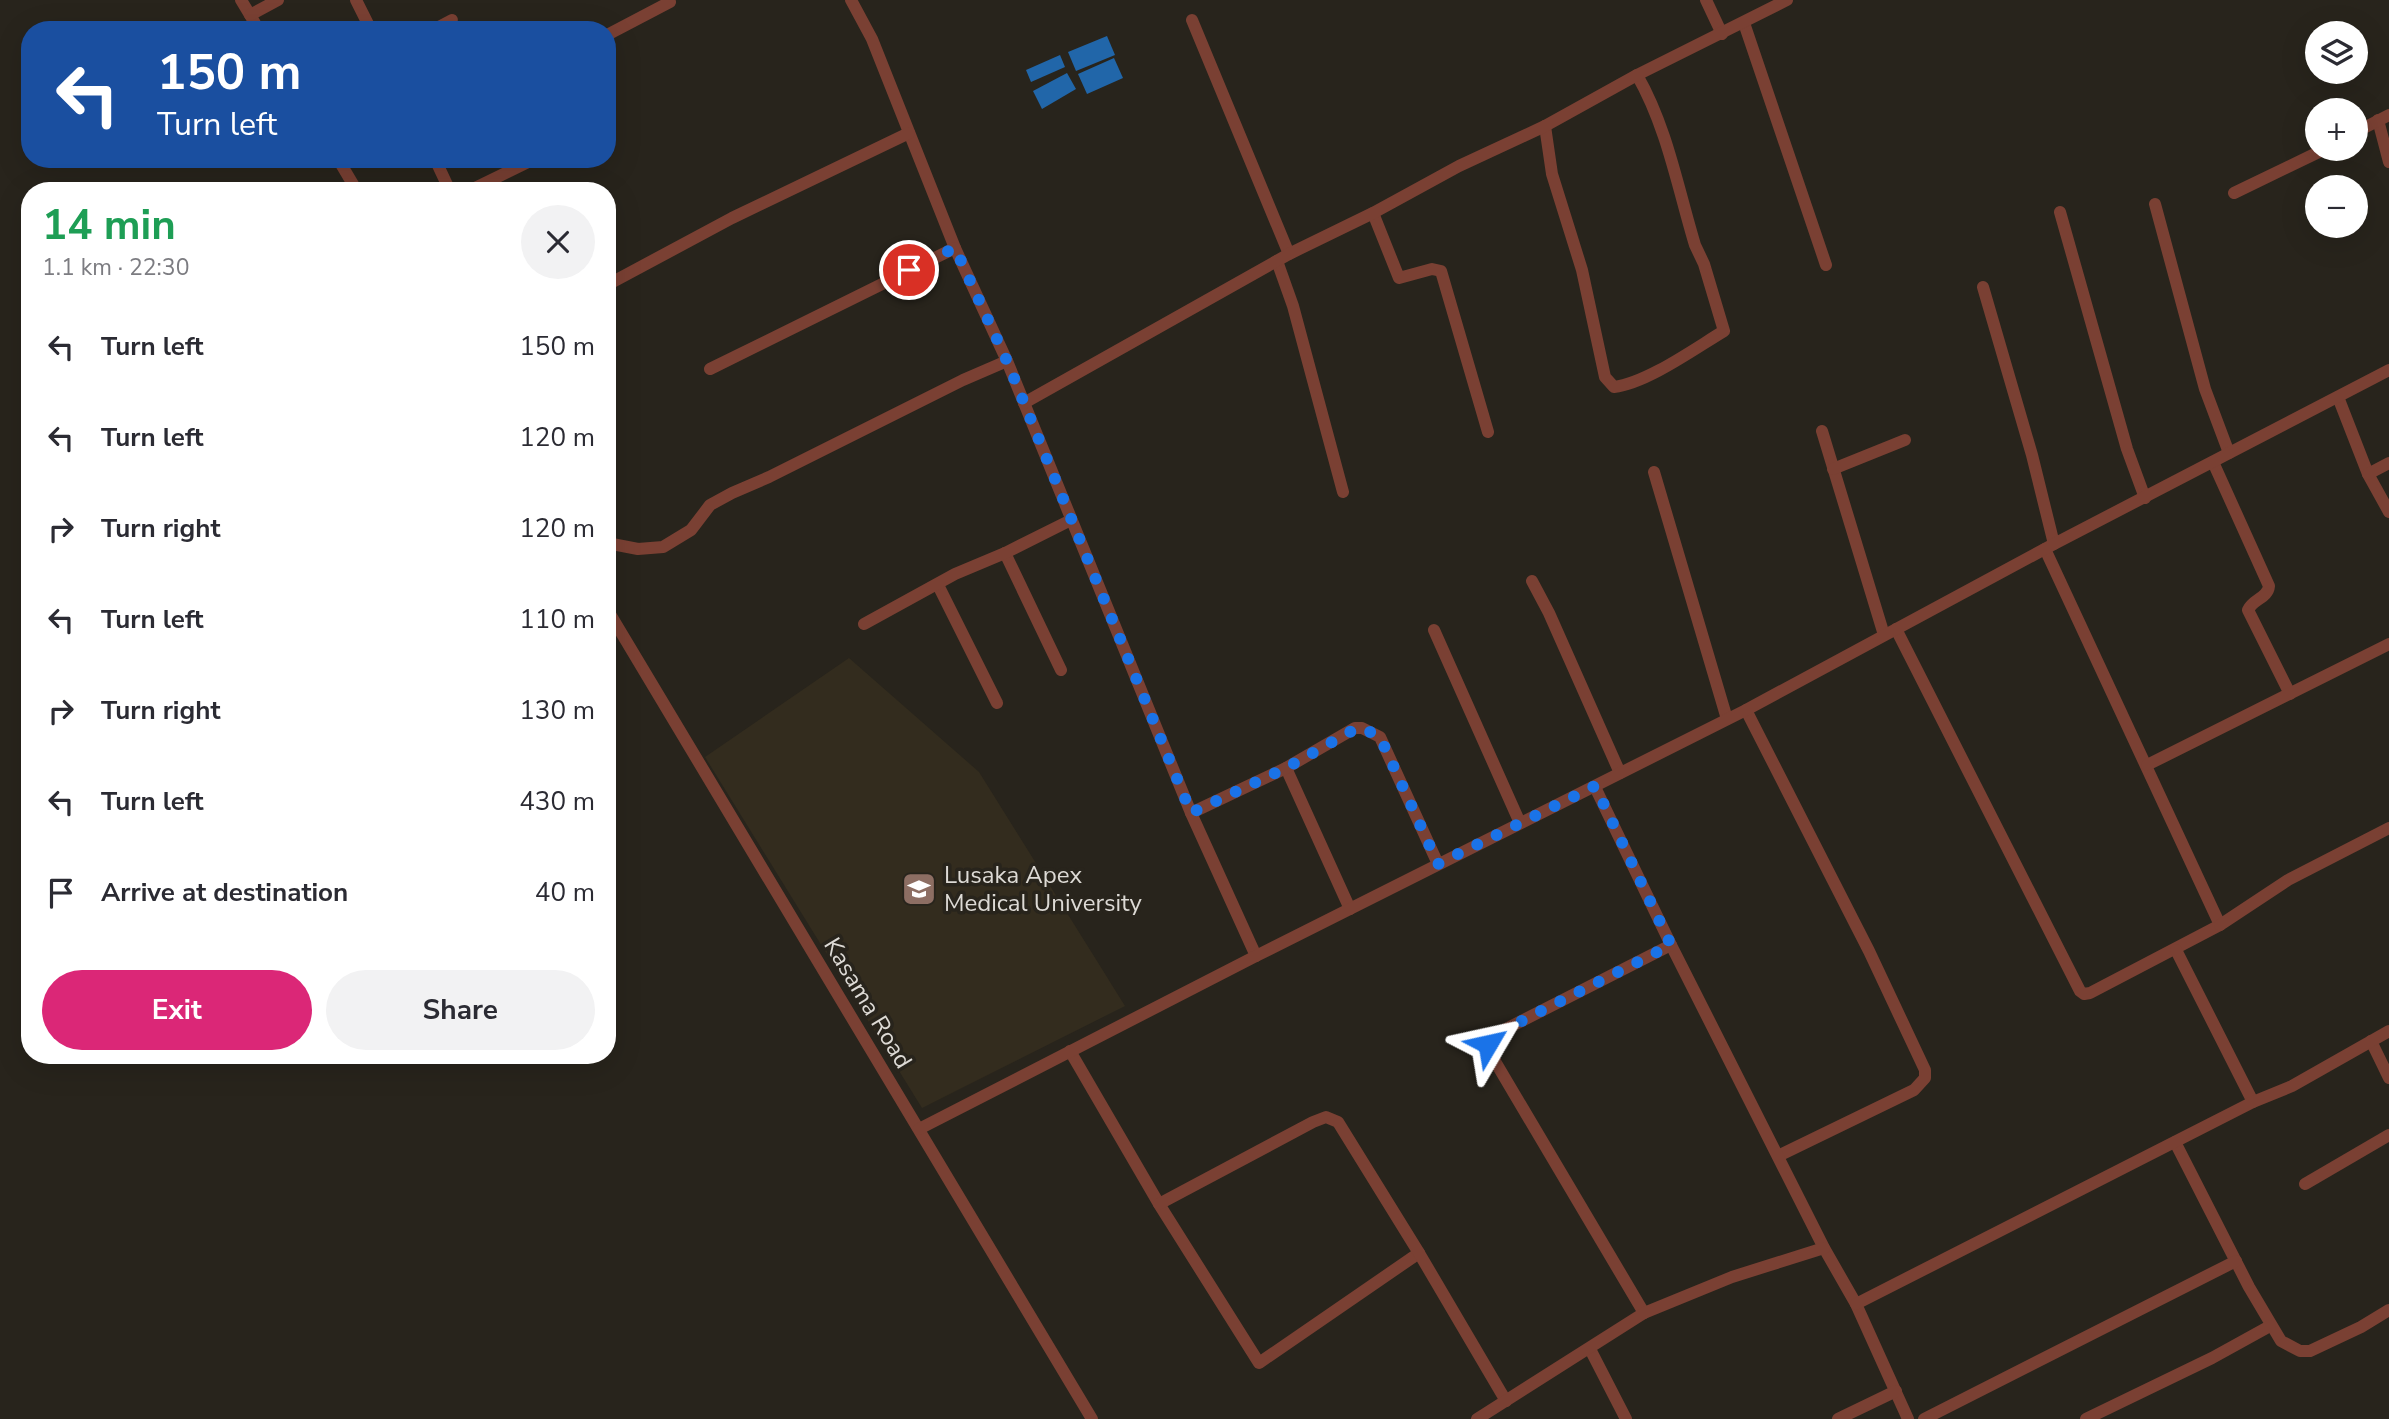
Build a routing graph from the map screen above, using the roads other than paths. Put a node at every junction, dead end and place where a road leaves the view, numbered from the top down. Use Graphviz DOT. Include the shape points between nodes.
graph roads {
  1 [pos="241,0"];
  2 [pos="278,0"];
  3 [pos="356,0"];
  4 [pos="851,0"];
  5 [pos="1706,0"];
  6 [pos="1787,0"];
  7 [pos="670,2"];
  8 [pos="250,15"];
  9 [pos="1192,20"];
  10 [pos="254,21"];
  11 [pos="366,21"];
  12 [pos="1744,23"];
  13 [pos="616,30"];
  14 [pos="1722,34"];
  15 [pos="1637,75"];
  16 [pos="2384,118"];
  17 [pos="2368,126"];
  18 [pos="1545,127"];
  19 [pos="909,133"];
  20 [pos="2305,160"];
  21 [pos="2389,162"];
  22 [pos="516,168"];
  23 [pos="487,182"];
  24 [pos="2234,193"];
  25 [pos="2155,204"];
  26 [pos="2060,212"];
  27 [pos="1373,213"];
  28 [pos="955,248"];
  29 [pos="1289,254"];
  30 [pos="1277,261"];
  31 [pos="1826,265"];
  32 [pos="616,280"];
  33 [pos="1983,286"];
  34 [pos="1007,361"];
  35 [pos="710,369"];
  36 [pos="2389,370"];
  37 [pos="2338,397"];
  38 [pos="1024,403"];
  39 [pos="1822,431"];
  40 [pos="1488,432"];
  41 [pos="1905,440"];
  42 [pos="2229,453"];
  43 [pos="2213,462"];
  44 [pos="2389,463"];
  45 [pos="1833,468"];
  46 [pos="1654,472"];
  47 [pos="2368,474"];
  48 [pos="1343,492"];
  49 [pos="2145,498"];
  50 [pos="2389,512"];
  51 [pos="1071,520"];
  52 [pos="616,545"];
  53 [pos="2050,547"];
  54 [pos="1005,553"];
  55 [pos="1532,581"];
  56 [pos="938,585"];
  57 [pos="616,624"];
  58 [pos="864,624"];
  59 [pos="1434,630"];
  60 [pos="1890,632"];
  61 [pos="2389,644"];
  62 [pos="1061,670"];
  63 [pos="2290,694"];
  64 [pos="997,703"];
  65 [pos="1746,710"];
  66 [pos="1727,719"];
  67 [pos="2147,765"];
  68 [pos="1286,768"];
  69 [pos="1620,773"];
  70 [pos="1595,786"];
  71 [pos="1191,813"];
  72 [pos="1520,823"];
  73 [pos="2389,828"];
  74 [pos="1438,864"];
  75 [pos="1350,909"];
  76 [pos="2220,925"];
  77 [pos="1671,945"];
  78 [pos="2176,950"];
  79 [pos="1256,956"];
  80 [pos="2389,1031"];
  81 [pos="2371,1041"];
  82 [pos="1070,1051"];
  83 [pos="2389,1078"];
  84 [pos="2253,1102"];
  85 [pos="919,1129"];
  86 [pos="2389,1135"];
  87 [pos="2175,1142"];
  88 [pos="1778,1156"];
  89 [pos="2305,1184"];
  90 [pos="1159,1204"];
  91 [pos="1824,1248"];
  92 [pos="1419,1253"];
  93 [pos="2236,1261"];
  94 [pos="1856,1304"];
  95 [pos="2389,1310"];
  96 [pos="1644,1313"];
  97 [pos="2270,1326"];
  98 [pos="1590,1349"];
  99 [pos="1896,1391"];
  100 [pos="1506,1401"];
  101 [pos="1092,1419"];
  102 [pos="1477,1419"];
  103 [pos="1626,1419"];
  104 [pos="1838,1419"];
  105 [pos="1908,1419"];
  106 [pos="1924,1419"];
  107 [pos="2086,1419"];
  1 -- 8 [label="street"];
  2 -- 8 [label="street"];
  3 -- 11 [label="street"];
  4 -- 19 [label="street" via="872,39"];
  5 -- 14 [label="street"];
  6 -- 12 [label="street"];
  7 -- 13 [label="street"];
  8 -- 10 [label="street"];
  9 -- 29 [label="street"];
  12 -- 14 [label="street"];
  12 -- 31 [label="street"];
  14 -- 15 [label="street"];
  15 -- 18 [label="street"];
  15 -- 18 [label="street" via="1657,118 1724,331 1625,386 1614,387 1605,377 1582,270 1552,174"];
  16 -- 17 [label="street"];
  16 -- 21 [label="street"];
  18 -- 27 [label="street" via="1459,166"];
  19 -- 28 [label="street"];
  19 -- 32 [label="street"];
  20 -- 24 [label="street"];
  22 -- 23 [label="street"];
  25 -- 42 [label="street" via="2206,389"];
  26 -- 49 [label="street"];
  27 -- 29 [label="street"];
  27 -- 40 [label="street" via="1399,278 1441,271"];
  28 -- 34 [label="street"];
  28 -- 35 [label="street"];
  29 -- 30 [label="street"];
  30 -- 38 [label="street"];
  30 -- 48 [label="street"];
  33 -- 53 [label="street" via="2032,455"];
  34 -- 38 [label="street"];
  34 -- 52 [label="street" via="732,493 710,505 691,530 663,547"];
  36 -- 37 [label="street"];
  37 -- 42 [label="street"];
  37 -- 47 [label="street"];
  38 -- 51 [label="street"];
  39 -- 45 [label="street"];
  41 -- 45 [label="street"];
  42 -- 43 [label="street"];
  43 -- 49 [label="street"];
  43 -- 63 [label="street" via="2269,586 2248,610"];
  44 -- 47 [label="street"];
  45 -- 60 [label="street"];
  46 -- 66 [label="street"];
  47 -- 50 [label="street"];
  49 -- 53 [label="street"];
  51 -- 54 [label="street"];
  51 -- 71 [label="street"];
  53 -- 60 [label="street"];
  53 -- 67 [label="street"];
  54 -- 56 [label="street"];
  54 -- 62 [label="street"];
  55 -- 69 [label="street"];
  56 -- 58 [label="street"];
  56 -- 64 [label="street"];
  57 -- 85 [label="street, Kasama Road"];
  59 -- 72 [label="street"];
  60 -- 65 [label="street"];
  60 -- 78 [label="street" via="2080,991 2090,993"];
  61 -- 63 [label="street"];
  63 -- 67 [label="street"];
  65 -- 66 [label="street"];
  65 -- 88 [label="street" via="1869,951 1926,1078 1914,1090"];
  66 -- 69 [label="street"];
  67 -- 76 [label="street"];
  68 -- 71 [label="street"];
  68 -- 74 [label="street" via="1355,729 1380,737"];
  68 -- 75 [label="street"];
  69 -- 70 [label="street"];
  70 -- 72 [label="street"];
  70 -- 77 [label="street"];
  71 -- 79 [label="street"];
  72 -- 74 [label="street"];
  73 -- 76 [label="street" via="2288,880"];
  74 -- 75 [label="street"];
  75 -- 79 [label="street"];
  76 -- 78 [label="street"];
  77 -- 88 [label="street"];
  77 -- 96 [label="street" via="1490,1037 1488,1044"];
  78 -- 84 [label="street"];
  79 -- 82 [label="street"];
  80 -- 81 [label="street"];
  81 -- 83 [label="street"];
  81 -- 84 [label="street" via="2292,1086"];
  82 -- 85 [label="street"];
  82 -- 90 [label="street"];
  84 -- 87 [label="street"];
  85 -- 101 [label="street, Kasama Road"];
  86 -- 89 [label="street"];
  87 -- 93 [label="street"];
  87 -- 94 [label="street"];
  88 -- 91 [label="street"];
  90 -- 92 [label="street" via="1326,1118 1338,1122"];
  90 -- 92 [label="street" via="1259,1363"];
  91 -- 94 [label="street"];
  91 -- 96 [label="street" via="1732,1277"];
  92 -- 100 [label="street"];
  93 -- 97 [label="street"];
  93 -- 106 [label="street"];
  94 -- 99 [label="street"];
  95 -- 97 [label="street" via="2310,1351 2290,1347"];
  96 -- 98 [label="street"];
  97 -- 107 [label="street"];
  98 -- 100 [label="street"];
  98 -- 103 [label="street"];
  99 -- 104 [label="street"];
  99 -- 105 [label="street"];
  100 -- 102 [label="street"];
}
